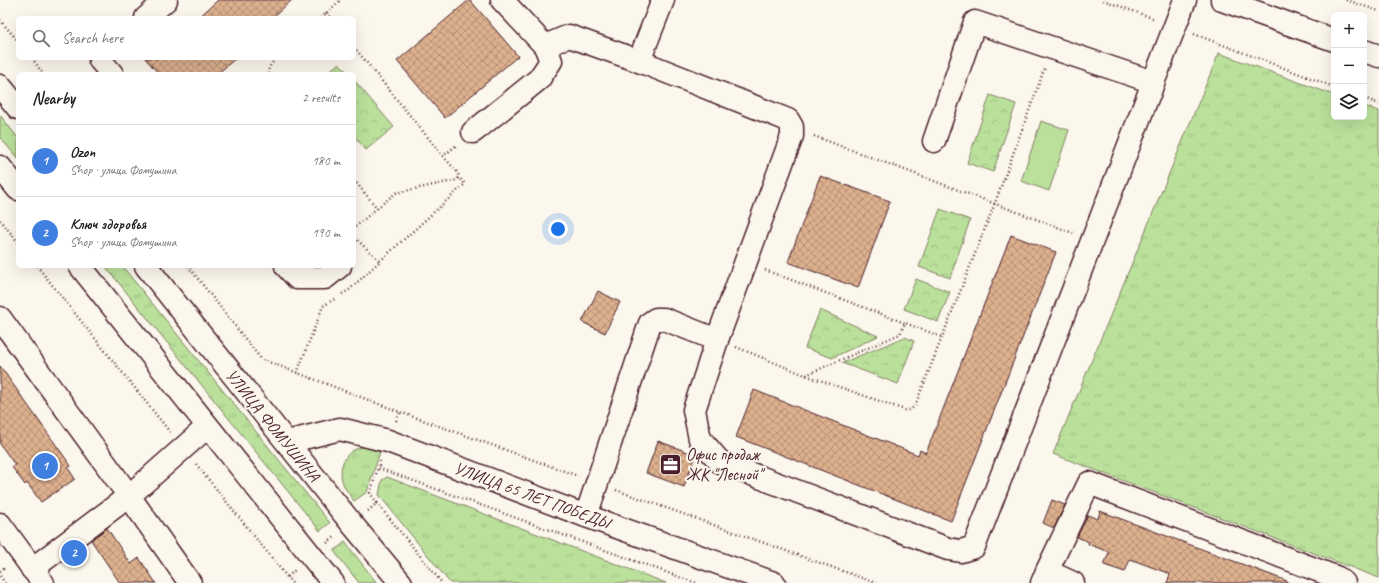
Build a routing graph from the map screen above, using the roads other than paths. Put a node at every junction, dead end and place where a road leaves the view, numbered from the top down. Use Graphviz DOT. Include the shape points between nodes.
graph roads {
  1 [pos="166,0"];
  2 [pos="502,0"];
  3 [pos="663,0"];
  4 [pos="1185,0"];
  5 [pos="1222,0"];
  6 [pos="148,16"];
  7 [pos="1331,39"];
  8 [pos="545,46"];
  9 [pos="1367,52"];
  10 [pos="1379,56"];
  11 [pos="100,60"];
  12 [pos="639,60"];
  13 [pos="110,72"];
  14 [pos="0,86"];
  15 [pos="1150,92"];
  16 [pos="16,106"];
  17 [pos="473,132"];
  18 [pos="934,141"];
  19 [pos="0,167"];
  20 [pos="16,187"];
  21 [pos="82,268"];
  22 [pos="148,268"];
  23 [pos="288,268"];
  24 [pos="338,268"];
  25 [pos="0,318"];
  26 [pos="717,340"];
  27 [pos="207,427"];
  28 [pos="287,442"];
  29 [pos="129,496"];
  30 [pos="586,516"];
  31 [pos="0,524"];
  32 [pos="37,576"];
  33 [pos="1044,577"];
  34 [pos="190,583"];
  35 [pos="333,583"];
  36 [pos="401,583"];
  37 [pos="774,583"];
  38 [pos="1073,583"];
  39 [pos="1344,583"];
  1 -- 6 [label="main road"];
  2 -- 8 [label="main road"];
  3 -- 12 [label="main road"];
  4 -- 15 [label="main road"];
  5 -- 7 [label="main road"];
  8 -- 12 [label="main road" via="568,36"];
  8 -- 17 [label="main road" via="551,61 539,79"];
  9 -- 10 [label="main road"];
  11 -- 13 [label="main road"];
  12 -- 26 [label="main road" via="788,120 792,127 792,136"];
  14 -- 16 [label="main road"];
  15 -- 18 [label="main road" via="1153,82 975,22"];
  15 -- 26 [label="main road" via="974,547 961,551 948,549 720,462 700,439 694,410"];
  19 -- 20 [label="main road"];
  21 -- 27 [label="main road"];
  22 -- 28 [label="main road, УЛИЦА ФОМУШИНА"];
  23 -- 24 [label="main road" via="297,278 325,278"];
  25 -- 29 [label="main road"];
  26 -- 30 [label="main road" via="664,319 656,319 650,323"];
  27 -- 29 [label="main road"];
  27 -- 35 [label="main road"];
  28 -- 30 [label="main road, УЛИЦА 65 ЛЕТ ПОБЕДЫ" via="340,429 388,441"];
  28 -- 36 [label="main road, УЛИЦА ФОМУШИНА"];
  29 -- 32 [label="main road"];
  29 -- 34 [label="main road"];
  30 -- 37 [label="main road, УЛИЦА 65 ЛЕТ ПОБЕДЫ"];
  31 -- 32 [label="main road"];
  33 -- 38 [label="main road"];
  33 -- 39 [label="main road" via="1089,483 1338,578"];
}
